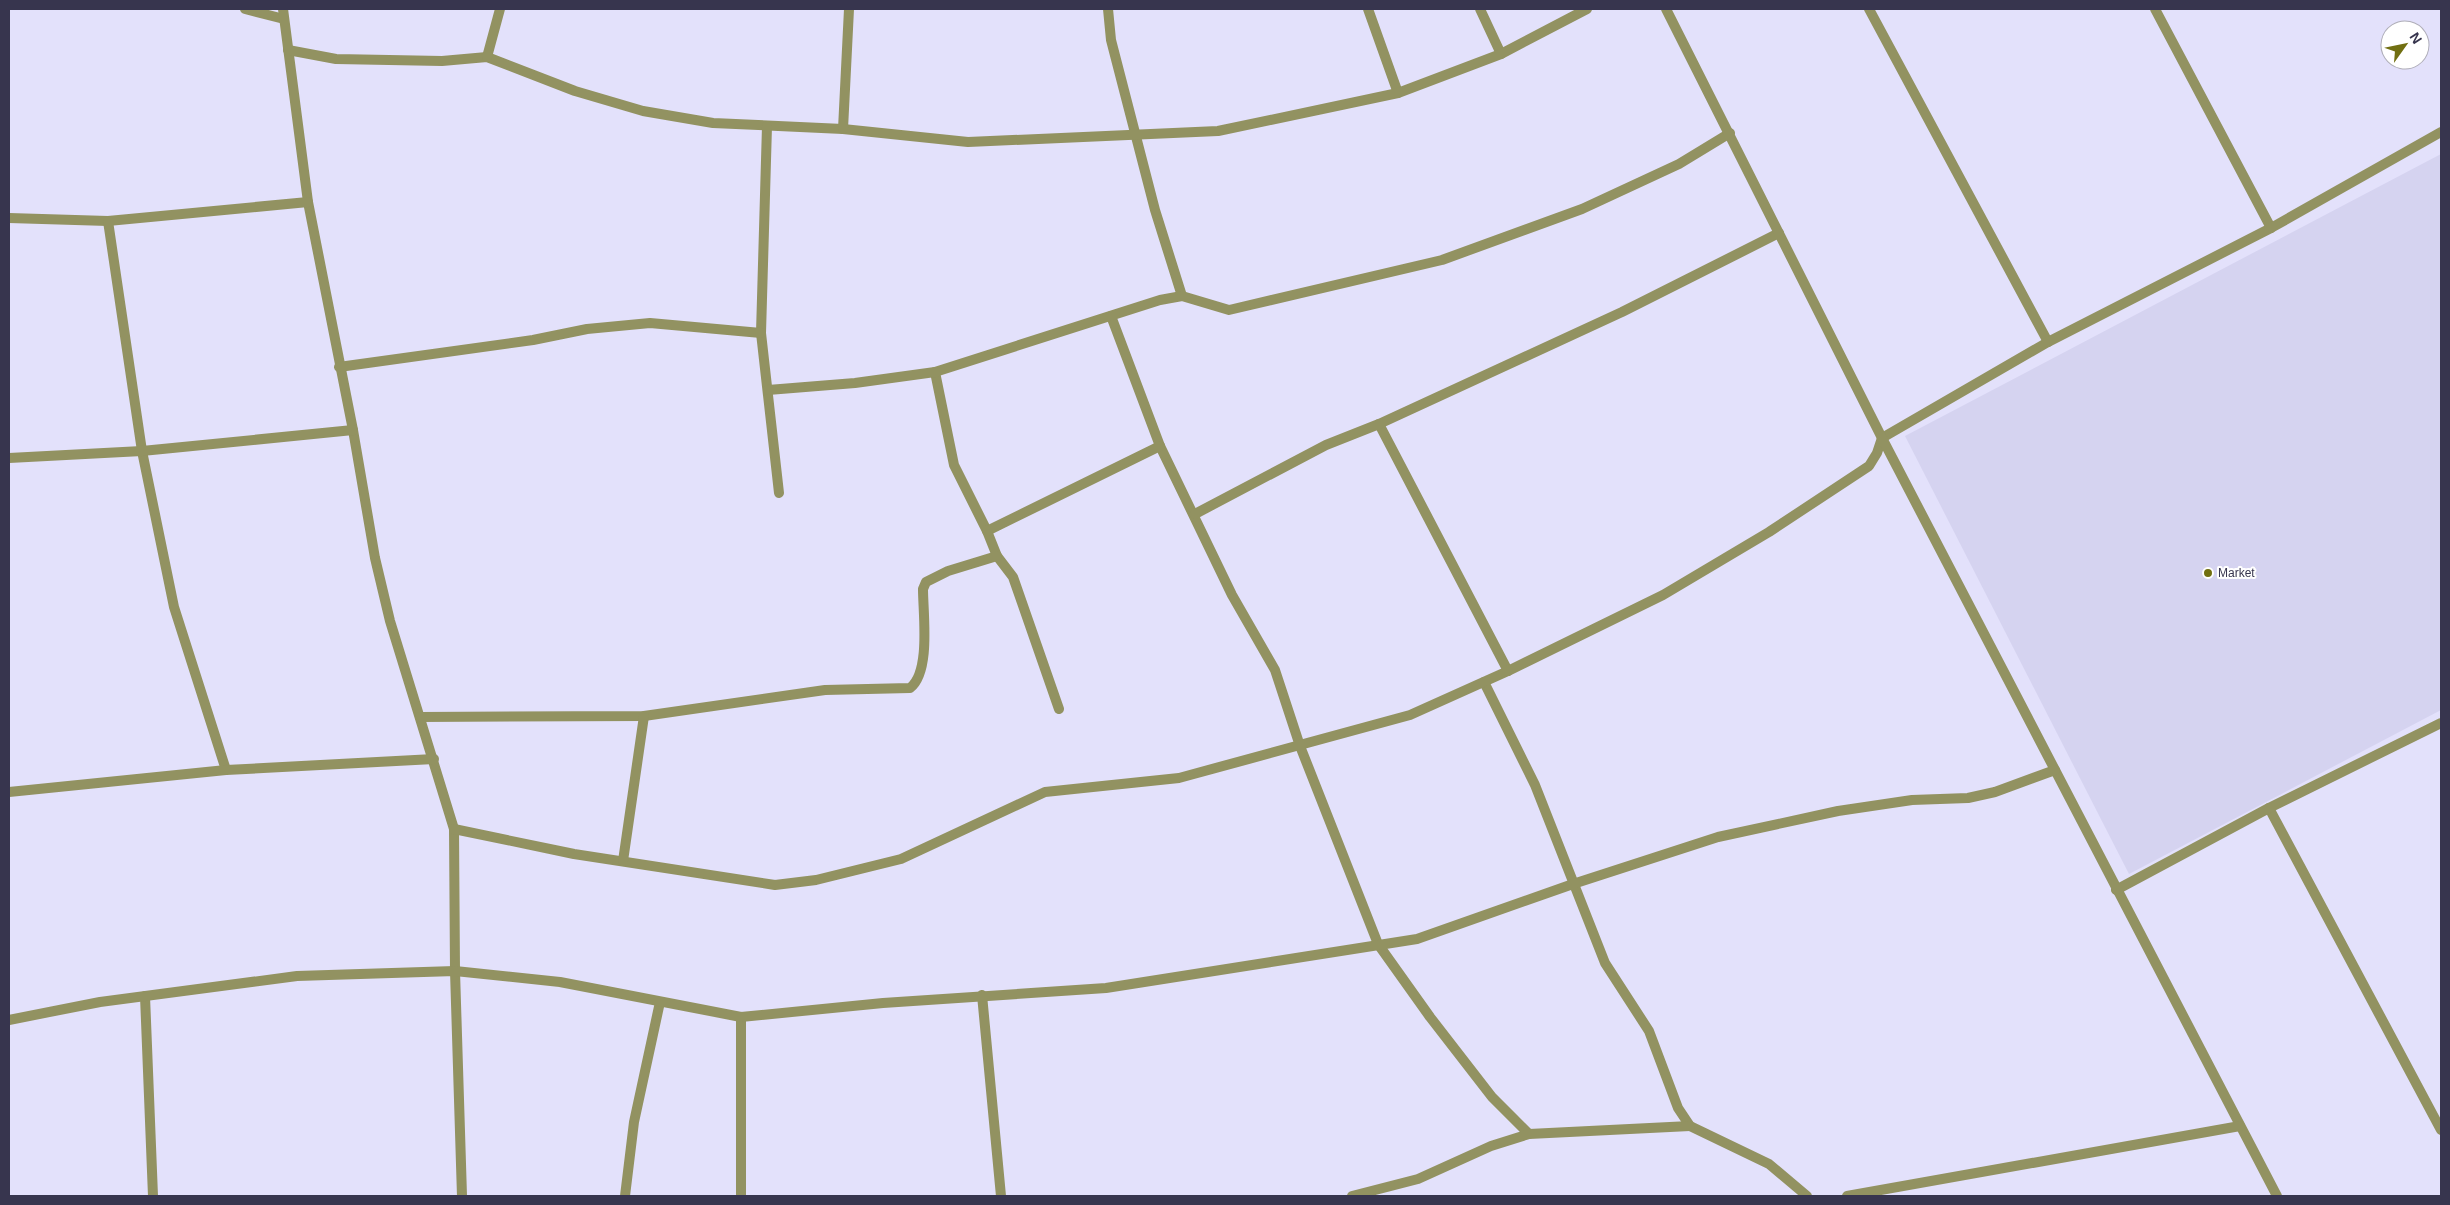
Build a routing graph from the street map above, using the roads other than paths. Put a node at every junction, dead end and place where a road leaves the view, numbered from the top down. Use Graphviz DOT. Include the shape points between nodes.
graph roads {
  1 [pos="245,9"];
  2 [pos="500,9"];
  3 [pos="849,9"];
  4 [pos="1108,9"];
  5 [pos="1368,9"];
  6 [pos="1480,9"];
  7 [pos="1587,9"];
  8 [pos="1666,9"];
  9 [pos="1869,9"];
  10 [pos="2155,9"];
  11 [pos="283,14"];
  12 [pos="288,50"];
  13 [pos="1501,54"];
  14 [pos="487,57"];
  15 [pos="1398,93"];
  16 [pos="767,126"];
  17 [pos="843,129"];
  18 [pos="2441,132"];
  19 [pos="1135,133"];
  20 [pos="1730,133"];
  21 [pos="308,202"];
  22 [pos="9,218"];
  23 [pos="108,221"];
  24 [pos="2271,228"];
  25 [pos="1779,233"];
  26 [pos="1182,296"];
  27 [pos="1111,316"];
  28 [pos="760,333"];
  29 [pos="2048,342"];
  30 [pos="339,367"];
  31 [pos="935,372"];
  32 [pos="768,390"];
  33 [pos="1378,424"];
  34 [pos="353,430"];
  35 [pos="1882,438"];
  36 [pos="1160,446"];
  37 [pos="142,451"];
  38 [pos="9,458"];
  39 [pos="779,493"];
  40 [pos="1195,514"];
  41 [pos="987,531"];
  42 [pos="997,556"];
  43 [pos="1508,670"];
  44 [pos="1484,682"];
  45 [pos="1059,708"];
  46 [pos="644,716"];
  47 [pos="420,717"];
  48 [pos="2441,723"];
  49 [pos="1300,746"];
  50 [pos="434,759"];
  51 [pos="226,770"];
  52 [pos="2054,770"];
  53 [pos="9,792"];
  54 [pos="2269,808"];
  55 [pos="454,829"];
  56 [pos="623,861"];
  57 [pos="1572,884"];
  58 [pos="2116,890"];
  59 [pos="1378,944"];
  60 [pos="455,971"];
  61 [pos="145,996"];
  62 [pos="982,996"];
  63 [pos="660,1002"];
  64 [pos="741,1017"];
  65 [pos="9,1020"];
  66 [pos="1690,1126"];
  67 [pos="2240,1126"];
  68 [pos="2441,1130"];
  69 [pos="1529,1134"];
  70 [pos="153,1196"];
  71 [pos="462,1196"];
  72 [pos="625,1196"];
  73 [pos="741,1196"];
  74 [pos="1001,1196"];
  75 [pos="1352,1196"];
  76 [pos="1807,1196"];
  77 [pos="1850,1196"];
  78 [pos="2277,1196"];
  1 -- 11 [label="street"];
  2 -- 14 [label="street"];
  3 -- 17 [label="street"];
  4 -- 19 [label="street" via="1110,40"];
  5 -- 15 [label="street"];
  6 -- 13 [label="street"];
  7 -- 13 [label="street"];
  8 -- 20 [label="street"];
  9 -- 29 [label="street"];
  10 -- 24 [label="street"];
  11 -- 12 [label="street"];
  12 -- 14 [label="street" via="336,59 442,61"];
  12 -- 21 [label="street"];
  13 -- 15 [label="street"];
  14 -- 16 [label="street" via="575,91 643,111 713,123"];
  15 -- 19 [label="street" via="1218,131"];
  16 -- 17 [label="street"];
  16 -- 28 [label="street"];
  17 -- 19 [label="street" via="968,142"];
  18 -- 24 [label="street"];
  19 -- 26 [label="street"];
  20 -- 25 [label="street"];
  20 -- 26 [label="street" via="1679,164 1582,209 1442,260 1229,310"];
  21 -- 23 [label="street"];
  21 -- 30 [label="street"];
  22 -- 23 [label="street"];
  23 -- 37 [label="street"];
  24 -- 29 [label="street"];
  25 -- 33 [label="street" via="1622,312"];
  25 -- 35 [label="street"];
  26 -- 27 [label="street"];
  27 -- 31 [label="street"];
  27 -- 36 [label="street"];
  28 -- 30 [label="street" via="650,323 587,329 533,340"];
  28 -- 32 [label="street"];
  29 -- 35 [label="street"];
  30 -- 34 [label="street"];
  31 -- 32 [label="street" via="856,384"];
  31 -- 41 [label="street" via="954,465"];
  32 -- 39 [label="street"];
  33 -- 40 [label="street" via="1326,445"];
  33 -- 43 [label="street"];
  34 -- 37 [label="street"];
  34 -- 47 [label="street" via="375,558 390,621"];
  35 -- 43 [label="street" via="1869,466 1769,532 1663,595"];
  35 -- 52 [label="street"];
  36 -- 40 [label="street"];
  36 -- 41 [label="street"];
  37 -- 38 [label="street"];
  37 -- 51 [label="street" via="174,607"];
  40 -- 49 [label="street" via="1232,594 1275,670"];
  41 -- 42 [label="street"];
  42 -- 45 [label="street" via="1013,576"];
  42 -- 46 [label="street" via="948,571 926,582 923,589 923,660 919,677 910,688 825,690"];
  43 -- 44 [label="street"];
  44 -- 49 [label="street" via="1410,715"];
  44 -- 57 [label="street" via="1535,785"];
  46 -- 47 [label="street"];
  46 -- 56 [label="street"];
  47 -- 50 [label="street"];
  48 -- 54 [label="street"];
  49 -- 56 [label="street" via="1179,778 1045,792 901,860 816,880 775,885"];
  49 -- 59 [label="street"];
  50 -- 51 [label="street"];
  50 -- 55 [label="street"];
  51 -- 53 [label="street"];
  52 -- 57 [label="street" via="1995,792 1968,798 1912,800 1838,811 1718,837"];
  52 -- 58 [label="street"];
  54 -- 58 [label="street"];
  54 -- 68 [label="street"];
  55 -- 56 [label="street"];
  55 -- 60 [label="street"];
  57 -- 59 [label="street" via="1417,939"];
  57 -- 66 [label="street" via="1605,963 1649,1030 1678,1108"];
  58 -- 67 [label="street"];
  59 -- 62 [label="street" via="1106,988"];
  59 -- 69 [label="street" via="1492,1097"];
  60 -- 61 [label="street" via="297,976"];
  60 -- 63 [label="street" via="560,982"];
  60 -- 71 [label="street"];
  61 -- 65 [label="street"];
  61 -- 70 [label="street"];
  62 -- 64 [label="street"];
  62 -- 74 [label="street"];
  63 -- 64 [label="street"];
  63 -- 72 [label="street" via="634,1122"];
  64 -- 73 [label="street"];
  66 -- 69 [label="street"];
  66 -- 76 [label="street" via="1769,1164"];
  67 -- 77 [label="street"];
  67 -- 78 [label="street"];
  69 -- 75 [label="street" via="1491,1146 1418,1179"];
}
